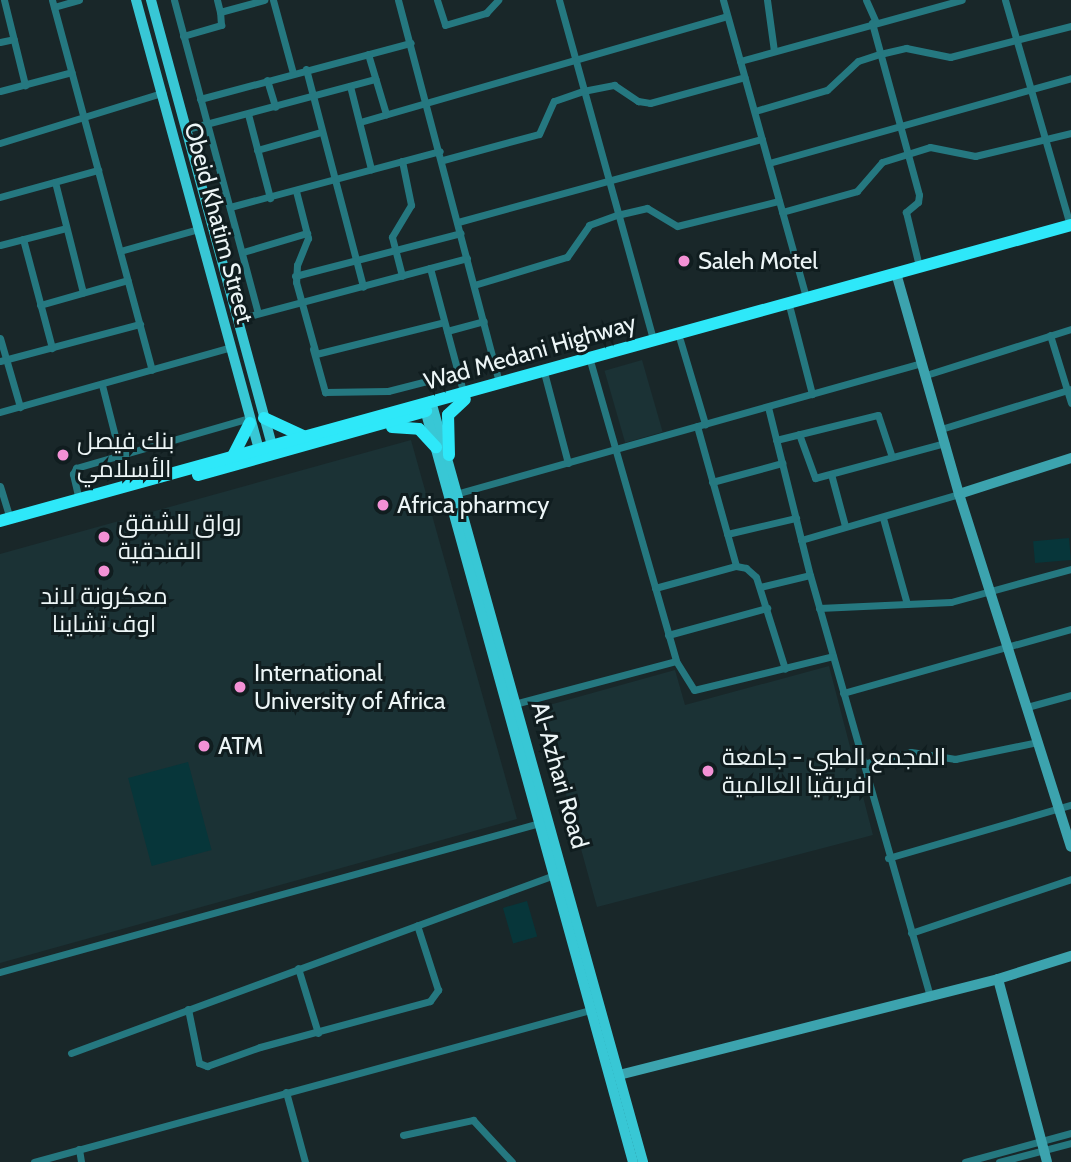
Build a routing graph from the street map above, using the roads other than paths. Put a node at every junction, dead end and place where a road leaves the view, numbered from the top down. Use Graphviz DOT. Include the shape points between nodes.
graph roads {
  1 [pos="4,0"];
  2 [pos="79,0"];
  3 [pos="136,0"];
  4 [pos="151,0"];
  5 [pos="174,0"];
  6 [pos="216,0"];
  7 [pos="264,0"];
  8 [pos="273,0"];
  9 [pos="398,0"];
  10 [pos="437,0"];
  11 [pos="498,0"];
  12 [pos="558,0"];
  13 [pos="723,0"];
  14 [pos="766,0"];
  15 [pos="866,0"];
  16 [pos="962,0"];
  17 [pos="1005,0"];
  18 [pos="53,4"];
  19 [pos="220,12"];
  20 [pos="727,16"];
  21 [pos="874,23"];
  22 [pos="1071,26"];
  23 [pos="183,36"];
  24 [pos="14,38"];
  25 [pos="1017,40"];
  26 [pos="0,42"];
  27 [pos="411,43"];
  28 [pos="774,51"];
  29 [pos="368,54"];
  30 [pos="880,54"];
  31 [pos="574,58"];
  32 [pos="740,61"];
  33 [pos="306,69"];
  34 [pos="72,72"];
  35 [pos="293,73"];
  36 [pos="745,77"];
  37 [pos="1071,78"];
  38 [pos="375,79"];
  39 [pos="267,80"];
  40 [pos="25,85"];
  41 [pos="350,86"];
  42 [pos="1031,88"];
  43 [pos="583,91"];
  44 [pos="0,92"];
  45 [pos="162,93"];
  46 [pos="313,97"];
  47 [pos="200,99"];
  48 [pos="426,100"];
  49 [pos="275,107"];
  50 [pos="755,111"];
  51 [pos="248,114"];
  52 [pos="386,114"];
  53 [pos="84,118"];
  54 [pos="360,122"];
  55 [pos="207,124"];
  56 [pos="900,125"];
  57 [pos="187,129"];
  58 [pos="321,132"];
  59 [pos="1071,133"];
  60 [pos="762,139"];
  61 [pos="1045,140"];
  62 [pos="0,143"];
  63 [pos="257,150"];
  64 [pos="440,151"];
  65 [pos="909,153"];
  66 [pos="443,160"];
  67 [pos="402,161"];
  68 [pos="769,163"];
  69 [pos="371,169"];
  70 [pos="99,170"];
  71 [pos="333,180"];
  72 [pos="55,182"];
  73 [pos="608,183"];
  74 [pos="296,191"];
  75 [pos="0,197"];
  76 [pos="270,198"];
  77 [pos="779,201"];
  78 [pos="230,207"];
  79 [pos="782,212"];
  80 [pos="617,215"];
  81 [pos="458,222"];
  82 [pos="1071,227"];
  83 [pos="66,228"];
  84 [pos="199,229"];
  85 [pos="307,233"];
  86 [pos="461,233"];
  87 [pos="23,239"];
  88 [pos="0,244"];
  89 [pos="120,250"];
  90 [pos="394,251"];
  91 [pos="243,252"];
  92 [pos="467,258"];
  93 [pos="356,261"];
  94 [pos="919,267"];
  95 [pos="430,268"];
  96 [pos="295,276"];
  97 [pos="402,276"];
  98 [pos="897,277"];
  99 [pos="128,280"];
  100 [pos="474,285"];
  101 [pos="363,287"];
  102 [pos="83,293"];
  103 [pos="806,297"];
  104 [pos="301,302"];
  105 [pos="40,305"];
  106 [pos="790,309"];
  107 [pos="258,313"];
  108 [pos="238,319"];
  109 [pos="484,321"];
  110 [pos="140,324"];
  111 [pos="446,326"];
  112 [pos="1071,328"];
  113 [pos="310,335"];
  114 [pos="1050,335"];
  115 [pos="0,338"];
  116 [pos="653,339"];
  117 [pos="680,340"];
  118 [pos="231,347"];
  119 [pos="52,348"];
  120 [pos="3,360"];
  121 [pos="922,363"];
  122 [pos="591,364"];
  123 [pos="152,370"];
  124 [pos="458,373"];
  125 [pos="926,375"];
  126 [pos="545,376"];
  127 [pos="499,381"];
  128 [pos="102,385"];
  129 [pos="1069,389"];
  130 [pos="812,394"];
  131 [pos="464,395"];
  132 [pos="1071,403"];
  133 [pos="428,406"];
  134 [pos="20,407"];
  135 [pos="768,407"];
  136 [pos="0,412"];
  137 [pos="264,418"];
  138 [pos="250,421"];
  139 [pos="701,425"];
  140 [pos="941,429"];
  141 [pos="799,434"];
  142 [pos="776,440"];
  143 [pos="302,442"];
  144 [pos="945,443"];
  145 [pos="436,447"];
  146 [pos="614,450"];
  147 [pos="266,451"];
  148 [pos="120,454"];
  149 [pos="449,455"];
  150 [pos="233,456"];
  151 [pos="892,457"];
  152 [pos="1071,458"];
  153 [pos="568,463"];
  154 [pos="782,463"];
  155 [pos="831,474"];
  156 [pos="712,482"];
  157 [pos="0,486"];
  158 [pos="128,487"];
  159 [pos="459,493"];
  160 [pos="959,494"];
  161 [pos="79,500"];
  162 [pos="796,518"];
  163 [pos="883,518"];
  164 [pos="5,520"];
  165 [pos="845,526"];
  166 [pos="0,529"];
  167 [pos="465,532"];
  168 [pos="727,534"];
  169 [pos="801,540"];
  170 [pos="736,566"];
  171 [pos="1071,569"];
  172 [pos="810,575"];
  173 [pos="760,587"];
  174 [pos="655,588"];
  175 [pos="990,592"];
  176 [pos="907,604"];
  177 [pos="766,608"];
  178 [pos="819,608"];
  179 [pos="1071,629"];
  180 [pos="668,635"];
  181 [pos="1008,648"];
  182 [pos="833,656"];
  183 [pos="676,661"];
  184 [pos="785,668"];
  185 [pos="843,693"];
  186 [pos="1071,695"];
  187 [pos="518,704"];
  188 [pos="1027,707"];
  189 [pos="1038,742"];
  190 [pos="863,764"];
  191 [pos="1071,805"];
  192 [pos="1059,809"];
  193 [pos="546,821"];
  194 [pos="1071,847"];
  195 [pos="888,858"];
  196 [pos="554,876"];
  197 [pos="1071,879"];
  198 [pos="417,925"];
  199 [pos="911,933"];
  200 [pos="1071,956"];
  201 [pos="298,968"];
  202 [pos="0,972"];
  203 [pos="998,979"];
  204 [pos="930,997"];
  205 [pos="188,1009"];
  206 [pos="590,1010"];
  207 [pos="318,1033"];
  208 [pos="71,1053"];
  209 [pos="620,1075"];
  210 [pos="286,1092"];
  211 [pos="1071,1133"];
  212 [pos="403,1135"];
  213 [pos="1071,1143"];
  214 [pos="1043,1145"];
  215 [pos="79,1149"];
  216 [pos="34,1162"];
  217 [pos="81,1162"];
  218 [pos="305,1162"];
  219 [pos="512,1162"];
  220 [pos="633,1162"];
  221 [pos="643,1162"];
  222 [pos="965,1162"];
  223 [pos="999,1162"];
  224 [pos="1047,1162"];
  1 -- 24 [label="street"];
  2 -- 18 [label="street"];
  3 -- 45 [label="main road, Obeid Khatim Street"];
  4 -- 57 [label="main road, Obeid Khatim Street"];
  5 -- 23 [label="street"];
  6 -- 19 [label="street"];
  7 -- 19 [label="street"];
  8 -- 35 [label="street"];
  9 -- 27 [label="street"];
  10 -- 11 [label="street" via="445,25 486,13"];
  12 -- 31 [label="street"];
  13 -- 20 [label="street"];
  14 -- 28 [label="street"];
  15 -- 21 [label="street"];
  16 -- 21 [label="street"];
  17 -- 25 [label="street"];
  18 -- 34 [label="street"];
  19 -- 23 [label="street" via="221,25"];
  20 -- 31 [label="street"];
  20 -- 32 [label="street"];
  21 -- 28 [label="street"];
  21 -- 30 [label="street"];
  22 -- 25 [label="street"];
  23 -- 47 [label="street"];
  24 -- 26 [label="street"];
  24 -- 40 [label="street"];
  25 -- 30 [label="street" via="950,57 906,48"];
  25 -- 42 [label="street"];
  27 -- 29 [label="street"];
  27 -- 48 [label="street"];
  28 -- 32 [label="street"];
  29 -- 33 [label="street"];
  29 -- 38 [label="street"];
  30 -- 50 [label="street" via="858,61 827,90"];
  30 -- 56 [label="street"];
  31 -- 43 [label="street"];
  31 -- 48 [label="street"];
  32 -- 36 [label="street"];
  33 -- 35 [label="street"];
  33 -- 46 [label="street"];
  34 -- 40 [label="street"];
  34 -- 53 [label="street"];
  35 -- 39 [label="street"];
  36 -- 43 [label="street" via="650,103 638,101 614,85"];
  36 -- 50 [label="street"];
  37 -- 42 [label="street"];
  38 -- 41 [label="street"];
  38 -- 52 [label="street"];
  39 -- 47 [label="street"];
  39 -- 49 [label="street"];
  40 -- 44 [label="street"];
  41 -- 46 [label="street"];
  41 -- 54 [label="street"];
  42 -- 56 [label="street"];
  42 -- 61 [label="street"];
  43 -- 66 [label="street" via="554,101 539,134"];
  43 -- 73 [label="street"];
  45 -- 53 [label="street"];
  45 -- 84 [label="main road, Obeid Khatim Street"];
  46 -- 49 [label="street"];
  46 -- 58 [label="street"];
  47 -- 55 [label="street"];
  48 -- 52 [label="street"];
  48 -- 64 [label="street"];
  49 -- 51 [label="street"];
  50 -- 60 [label="street"];
  51 -- 55 [label="street"];
  51 -- 63 [label="street"];
  52 -- 54 [label="street"];
  53 -- 62 [label="street"];
  53 -- 70 [label="street"];
  54 -- 69 [label="street"];
  55 -- 57 [label="street"];
  55 -- 78 [label="street"];
  56 -- 65 [label="street"];
  56 -- 68 [label="street"];
  57 -- 108 [label="main road, Obeid Khatim Street"];
  58 -- 63 [label="street"];
  58 -- 71 [label="street"];
  59 -- 61 [label="street"];
  60 -- 68 [label="street"];
  60 -- 73 [label="street"];
  61 -- 65 [label="street" via="975,156 935,146"];
  61 -- 82 [label="street"];
  63 -- 76 [label="street"];
  64 -- 66 [label="street"];
  64 -- 67 [label="street"];
  65 -- 79 [label="street" via="878,164 857,191"];
  65 -- 94 [label="street" via="919,195 906,212"];
  66 -- 81 [label="street"];
  67 -- 69 [label="street"];
  67 -- 90 [label="street" via="411,205 396,228"];
  68 -- 77 [label="street"];
  69 -- 71 [label="street"];
  70 -- 72 [label="street"];
  70 -- 89 [label="street"];
  71 -- 74 [label="street"];
  71 -- 93 [label="street"];
  72 -- 75 [label="street"];
  72 -- 83 [label="street"];
  73 -- 80 [label="street"];
  73 -- 81 [label="street"];
  74 -- 76 [label="street"];
  74 -- 85 [label="street"];
  76 -- 78 [label="street"];
  77 -- 79 [label="street"];
  77 -- 80 [label="street" via="677,226 647,208"];
  78 -- 91 [label="street"];
  79 -- 103 [label="street"];
  80 -- 100 [label="street" via="589,225 567,257"];
  80 -- 116 [label="street"];
  81 -- 86 [label="street"];
  82 -- 94 [label="highway, Wad Medani Highway"];
  82 -- 98 [label="highway, Wad Medani Highway"];
  83 -- 87 [label="street"];
  83 -- 102 [label="street"];
  84 -- 89 [label="street"];
  84 -- 118 [label="main road, Obeid Khatim Street"];
  85 -- 91 [label="street"];
  85 -- 96 [label="street"];
  86 -- 90 [label="street"];
  86 -- 92 [label="street"];
  87 -- 88 [label="street"];
  87 -- 105 [label="street"];
  89 -- 99 [label="street"];
  90 -- 93 [label="street"];
  90 -- 97 [label="street"];
  91 -- 107 [label="street"];
  92 -- 95 [label="street"];
  92 -- 100 [label="street"];
  93 -- 96 [label="street"];
  93 -- 101 [label="street"];
  94 -- 98 [label="highway, Wad Medani Highway"];
  95 -- 97 [label="street"];
  95 -- 111 [label="street"];
  96 -- 104 [label="street"];
  97 -- 101 [label="street"];
  98 -- 103 [label="highway, Wad Medani Highway"];
  98 -- 106 [label="highway, Wad Medani Highway"];
  98 -- 121 [label="street"];
  99 -- 102 [label="street"];
  99 -- 110 [label="street"];
  100 -- 109 [label="street"];
  101 -- 104 [label="street"];
  102 -- 105 [label="street"];
  103 -- 116 [label="highway, Wad Medani Highway"];
  104 -- 107 [label="street"];
  104 -- 113 [label="street"];
  105 -- 119 [label="street"];
  106 -- 117 [label="highway, Wad Medani Highway"];
  106 -- 130 [label="street"];
  107 -- 108 [label="street"];
  108 -- 137 [label="main road, Obeid Khatim Street"];
  109 -- 111 [label="street"];
  109 -- 127 [label="street"];
  110 -- 119 [label="street"];
  110 -- 123 [label="street"];
  111 -- 113 [label="street" via="316,354"];
  111 -- 124 [label="street"];
  112 -- 114 [label="street"];
  113 -- 124 [label="street" via="325,392 388,391"];
  114 -- 125 [label="street"];
  114 -- 129 [label="street"];
  115 -- 120 [label="street"];
  116 -- 127 [label="highway, Wad Medani Highway"];
  117 -- 122 [label="highway, Wad Medani Highway"];
  117 -- 139 [label="street"];
  118 -- 123 [label="street"];
  118 -- 138 [label="main road, Obeid Khatim Street"];
  119 -- 120 [label="street"];
  120 -- 134 [label="street"];
  121 -- 125 [label="street"];
  121 -- 130 [label="street"];
  122 -- 126 [label="highway, Wad Medani Highway"];
  122 -- 146 [label="street"];
  123 -- 128 [label="street"];
  124 -- 131 [label="street"];
  125 -- 140 [label="street"];
  126 -- 131 [label="highway, Wad Medani Highway"];
  126 -- 153 [label="street"];
  127 -- 131 [label="highway, Wad Medani Highway"];
  128 -- 134 [label="street"];
  128 -- 148 [label="street"];
  129 -- 132 [label="street"];
  129 -- 140 [label="street"];
  130 -- 135 [label="street"];
  131 -- 133 [label="highway, Wad Medani Highway"];
  131 -- 149 [label="highway" via="448,415"];
  133 -- 143 [label="highway, Wad Medani Highway"];
  133 -- 145 [label="main road, Al-Azhari Road"];
  133 -- 149 [label="main road, Al-Azhari Road"];
  134 -- 136 [label="street"];
  135 -- 139 [label="street"];
  135 -- 142 [label="street"];
  137 -- 143 [label="highway"];
  137 -- 147 [label="main road, Obeid Khatim Street"];
  138 -- 147 [label="main road, Obeid Khatim Street"];
  138 -- 148 [label="street"];
  138 -- 150 [label="highway"];
  139 -- 146 [label="street"];
  139 -- 156 [label="street"];
  140 -- 144 [label="street"];
  141 -- 142 [label="street"];
  141 -- 151 [label="street" via="878,415"];
  141 -- 155 [label="street" via="812,478"];
  142 -- 154 [label="street"];
  143 -- 145 [label="highway" via="408,425 419,429"];
  143 -- 147 [label="highway, Wad Medani Highway"];
  144 -- 151 [label="street"];
  144 -- 160 [label="street"];
  145 -- 167 [label="main road, Al-Azhari Road"];
  146 -- 153 [label="street"];
  146 -- 174 [label="street"];
  147 -- 150 [label="highway, Wad Medani Highway"];
  147 -- 166 [label="highway, Wad Medani Highway"];
  148 -- 158 [label="street"];
  148 -- 161 [label="street" via="76,468 73,474"];
  149 -- 159 [label="main road, Al-Azhari Road"];
  150 -- 158 [label="highway, Wad Medani Highway"];
  151 -- 155 [label="street"];
  152 -- 160 [label="street"];
  153 -- 159 [label="street"];
  154 -- 156 [label="street"];
  154 -- 162 [label="street"];
  155 -- 165 [label="street"];
  156 -- 168 [label="street"];
  157 -- 164 [label="street"];
  158 -- 161 [label="highway, Wad Medani Highway"];
  159 -- 167 [label="main road, Al-Azhari Road"];
  160 -- 163 [label="street"];
  160 -- 175 [label="street"];
  161 -- 164 [label="highway, Wad Medani Highway"];
  162 -- 168 [label="street"];
  162 -- 169 [label="street"];
  163 -- 165 [label="street"];
  163 -- 176 [label="street"];
  165 -- 169 [label="street"];
  167 -- 187 [label="main road, Al-Azhari Road"];
  167 -- 193 [label="main road, Al-Azhari Road"];
  168 -- 170 [label="street"];
  169 -- 172 [label="street"];
  170 -- 173 [label="street" via="751,571"];
  170 -- 174 [label="street"];
  171 -- 175 [label="street"];
  172 -- 173 [label="street"];
  172 -- 178 [label="street"];
  173 -- 177 [label="street"];
  174 -- 180 [label="street"];
  175 -- 176 [label="street" via="951,602"];
  175 -- 181 [label="street"];
  176 -- 178 [label="street"];
  177 -- 180 [label="street"];
  177 -- 184 [label="street"];
  178 -- 182 [label="street"];
  179 -- 181 [label="street"];
  180 -- 183 [label="street"];
  181 -- 185 [label="street"];
  181 -- 188 [label="street"];
  182 -- 184 [label="street"];
  182 -- 185 [label="street"];
  183 -- 184 [label="street" via="694,690"];
  183 -- 187 [label="street"];
  185 -- 190 [label="street"];
  186 -- 188 [label="street"];
  187 -- 193 [label="main road, Al-Azhari Road"];
  188 -- 189 [label="street"];
  189 -- 190 [label="street" via="955,759 911,752"];
  189 -- 192 [label="street"];
  190 -- 195 [label="street"];
  191 -- 192 [label="street"];
  192 -- 194 [label="street"];
  192 -- 195 [label="street"];
  193 -- 196 [label="main road, Al-Azhari Road"];
  193 -- 202 [label="street"];
  193 -- 209 [label="main road, Al-Azhari Road"];
  195 -- 199 [label="street"];
  196 -- 198 [label="street"];
  196 -- 206 [label="main road, Al-Azhari Road"];
  197 -- 199 [label="street"];
  198 -- 201 [label="street"];
  198 -- 207 [label="street" via="437,985 435,997"];
  199 -- 204 [label="street"];
  200 -- 203 [label="street"];
  201 -- 205 [label="street"];
  201 -- 207 [label="street"];
  203 -- 204 [label="street"];
  203 -- 214 [label="street"];
  204 -- 209 [label="street"];
  205 -- 207 [label="street" via="202,1066"];
  205 -- 208 [label="street"];
  206 -- 210 [label="street"];
  206 -- 220 [label="main road, Al-Azhari Road"];
  209 -- 221 [label="main road, Al-Azhari Road"];
  210 -- 215 [label="street"];
  210 -- 218 [label="street"];
  211 -- 214 [label="street"];
  212 -- 219 [label="street" via="473,1120"];
  213 -- 214 [label="street"];
  214 -- 222 [label="street"];
  214 -- 223 [label="street"];
  214 -- 224 [label="street"];
  215 -- 216 [label="street"];
  215 -- 217 [label="street"];
}
